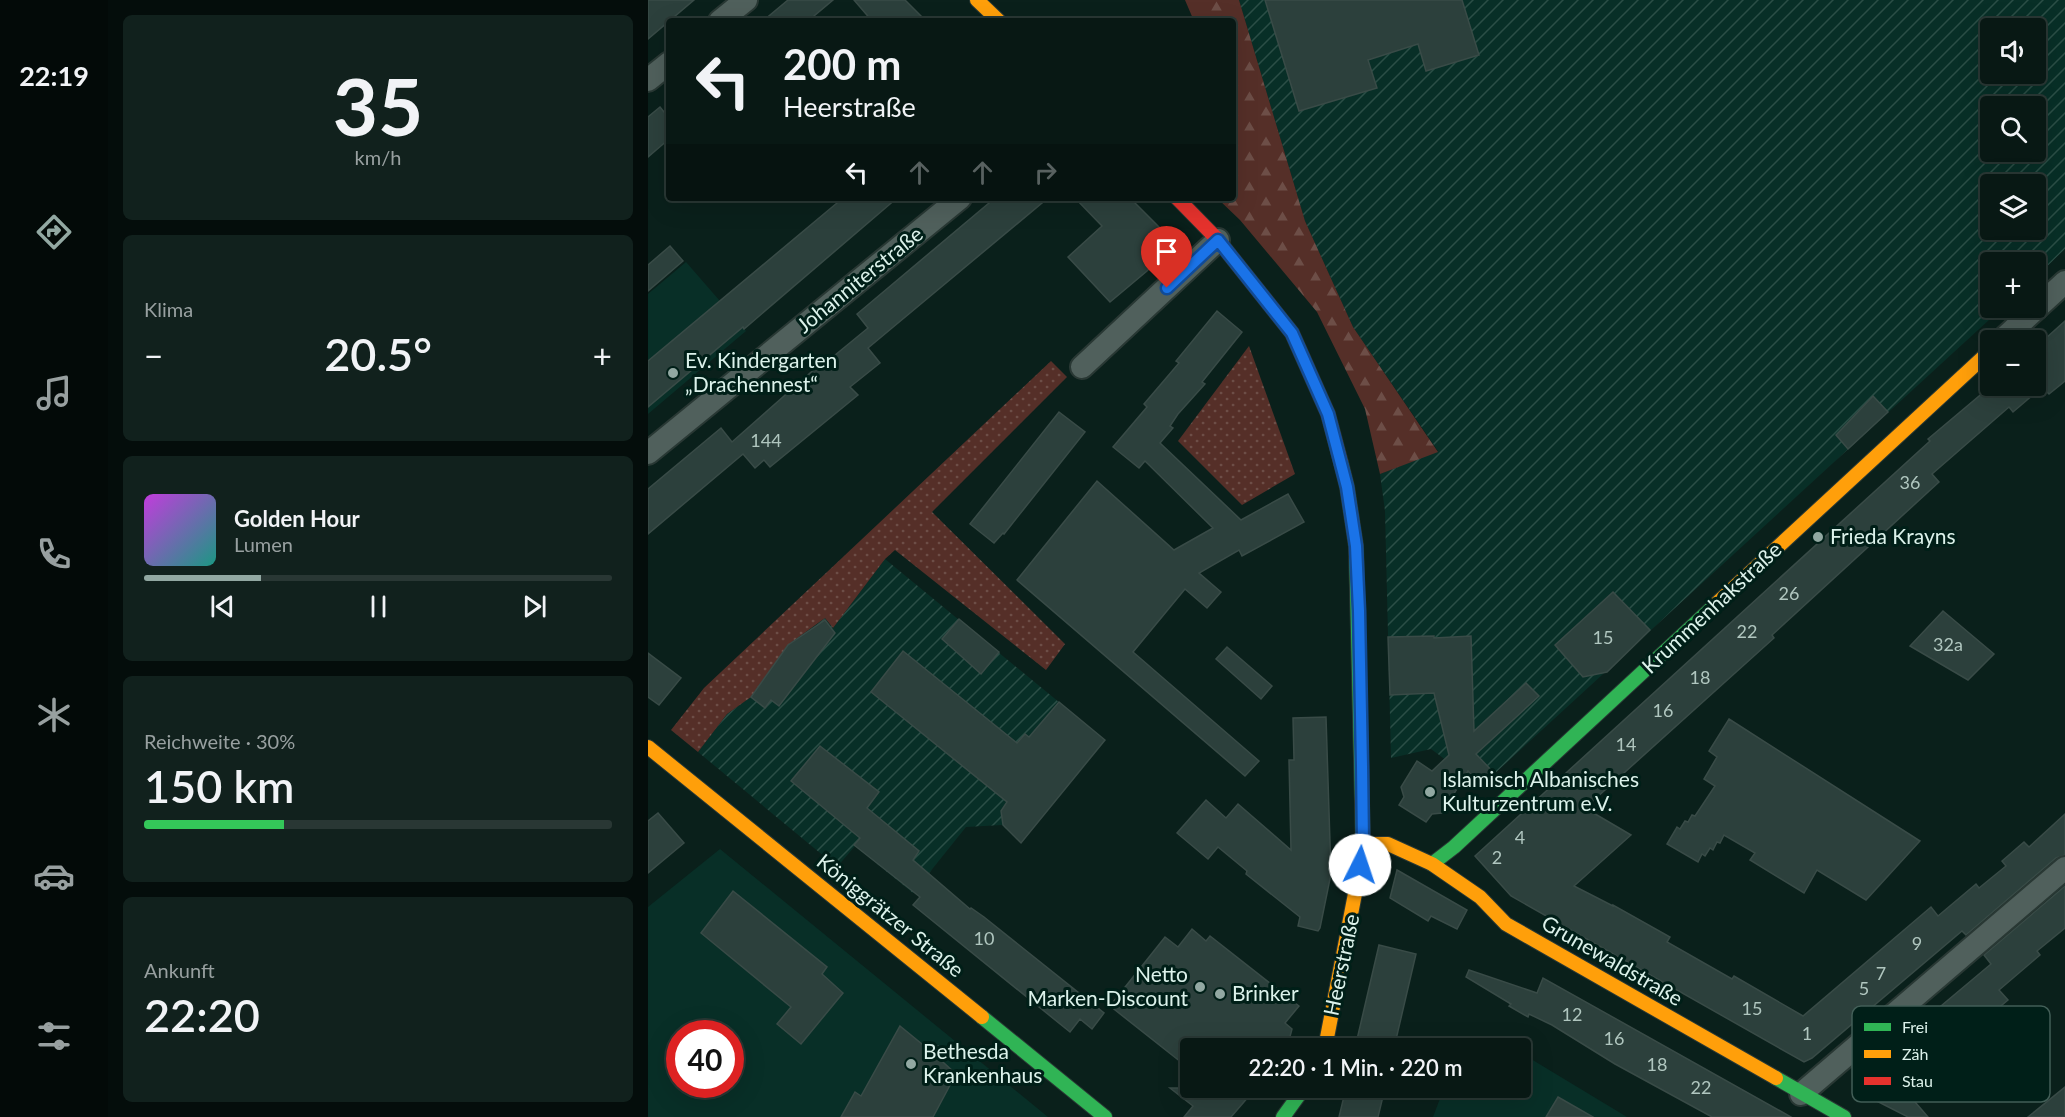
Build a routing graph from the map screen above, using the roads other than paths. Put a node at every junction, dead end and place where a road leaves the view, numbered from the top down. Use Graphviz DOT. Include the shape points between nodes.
graph roads {
  1 [pos="746,0"];
  2 [pos="978,0"];
  3 [pos="724,18"];
  4 [pos="996,18"];
  5 [pos="666,65"];
  6 [pos="648,80"];
  7 [pos="956,201"];
  8 [pos="1180,201"];
  9 [pos="1218,240"];
  10 [pos="2065,282"];
  11 [pos="2013,330"];
  12 [pos="1980,360"];
  13 [pos="1082,367"];
  14 [pos="648,453"];
  15 [pos="650,751"];
  16 [pos="1363,844"];
  17 [pos="1432,864"];
  18 [pos="2065,868"];
  19 [pos="1904,1006"];
  20 [pos="1327,1038"];
  21 [pos="1852,1050"];
  22 [pos="1801,1094"];
  23 [pos="1303,1098"];
  24 [pos="1105,1117"];
  25 [pos="1283,1117"];
  26 [pos="1844,1117"];
  1 -- 3 [label="street"];
  2 -- 4 [label="street"];
  5 -- 6 [label="street"];
  7 -- 14 [label="street, Johanniterstraße"];
  8 -- 9 [label="street, Heerstraße"];
  9 -- 13 [label="street"];
  9 -- 16 [label="street, Heerstraße" via="1292,333 1328,414 1347,487 1356,546 1359,611"];
  10 -- 11 [label="street"];
  12 -- 17 [label="street, Krummenhakstraße"];
  15 -- 24 [label="street, Königgrätzer Straße"];
  16 -- 17 [label="street, Grunewaldstraße" via="1388,844"];
  16 -- 20 [label="street, Heerstraße"];
  17 -- 22 [label="street, Grunewaldstraße" via="1480,897 1506,924"];
  18 -- 19 [label="street"];
  21 -- 22 [label="street"];
  22 -- 26 [label="street, Grunewaldstraße"];
  23 -- 25 [label="street"];
}
